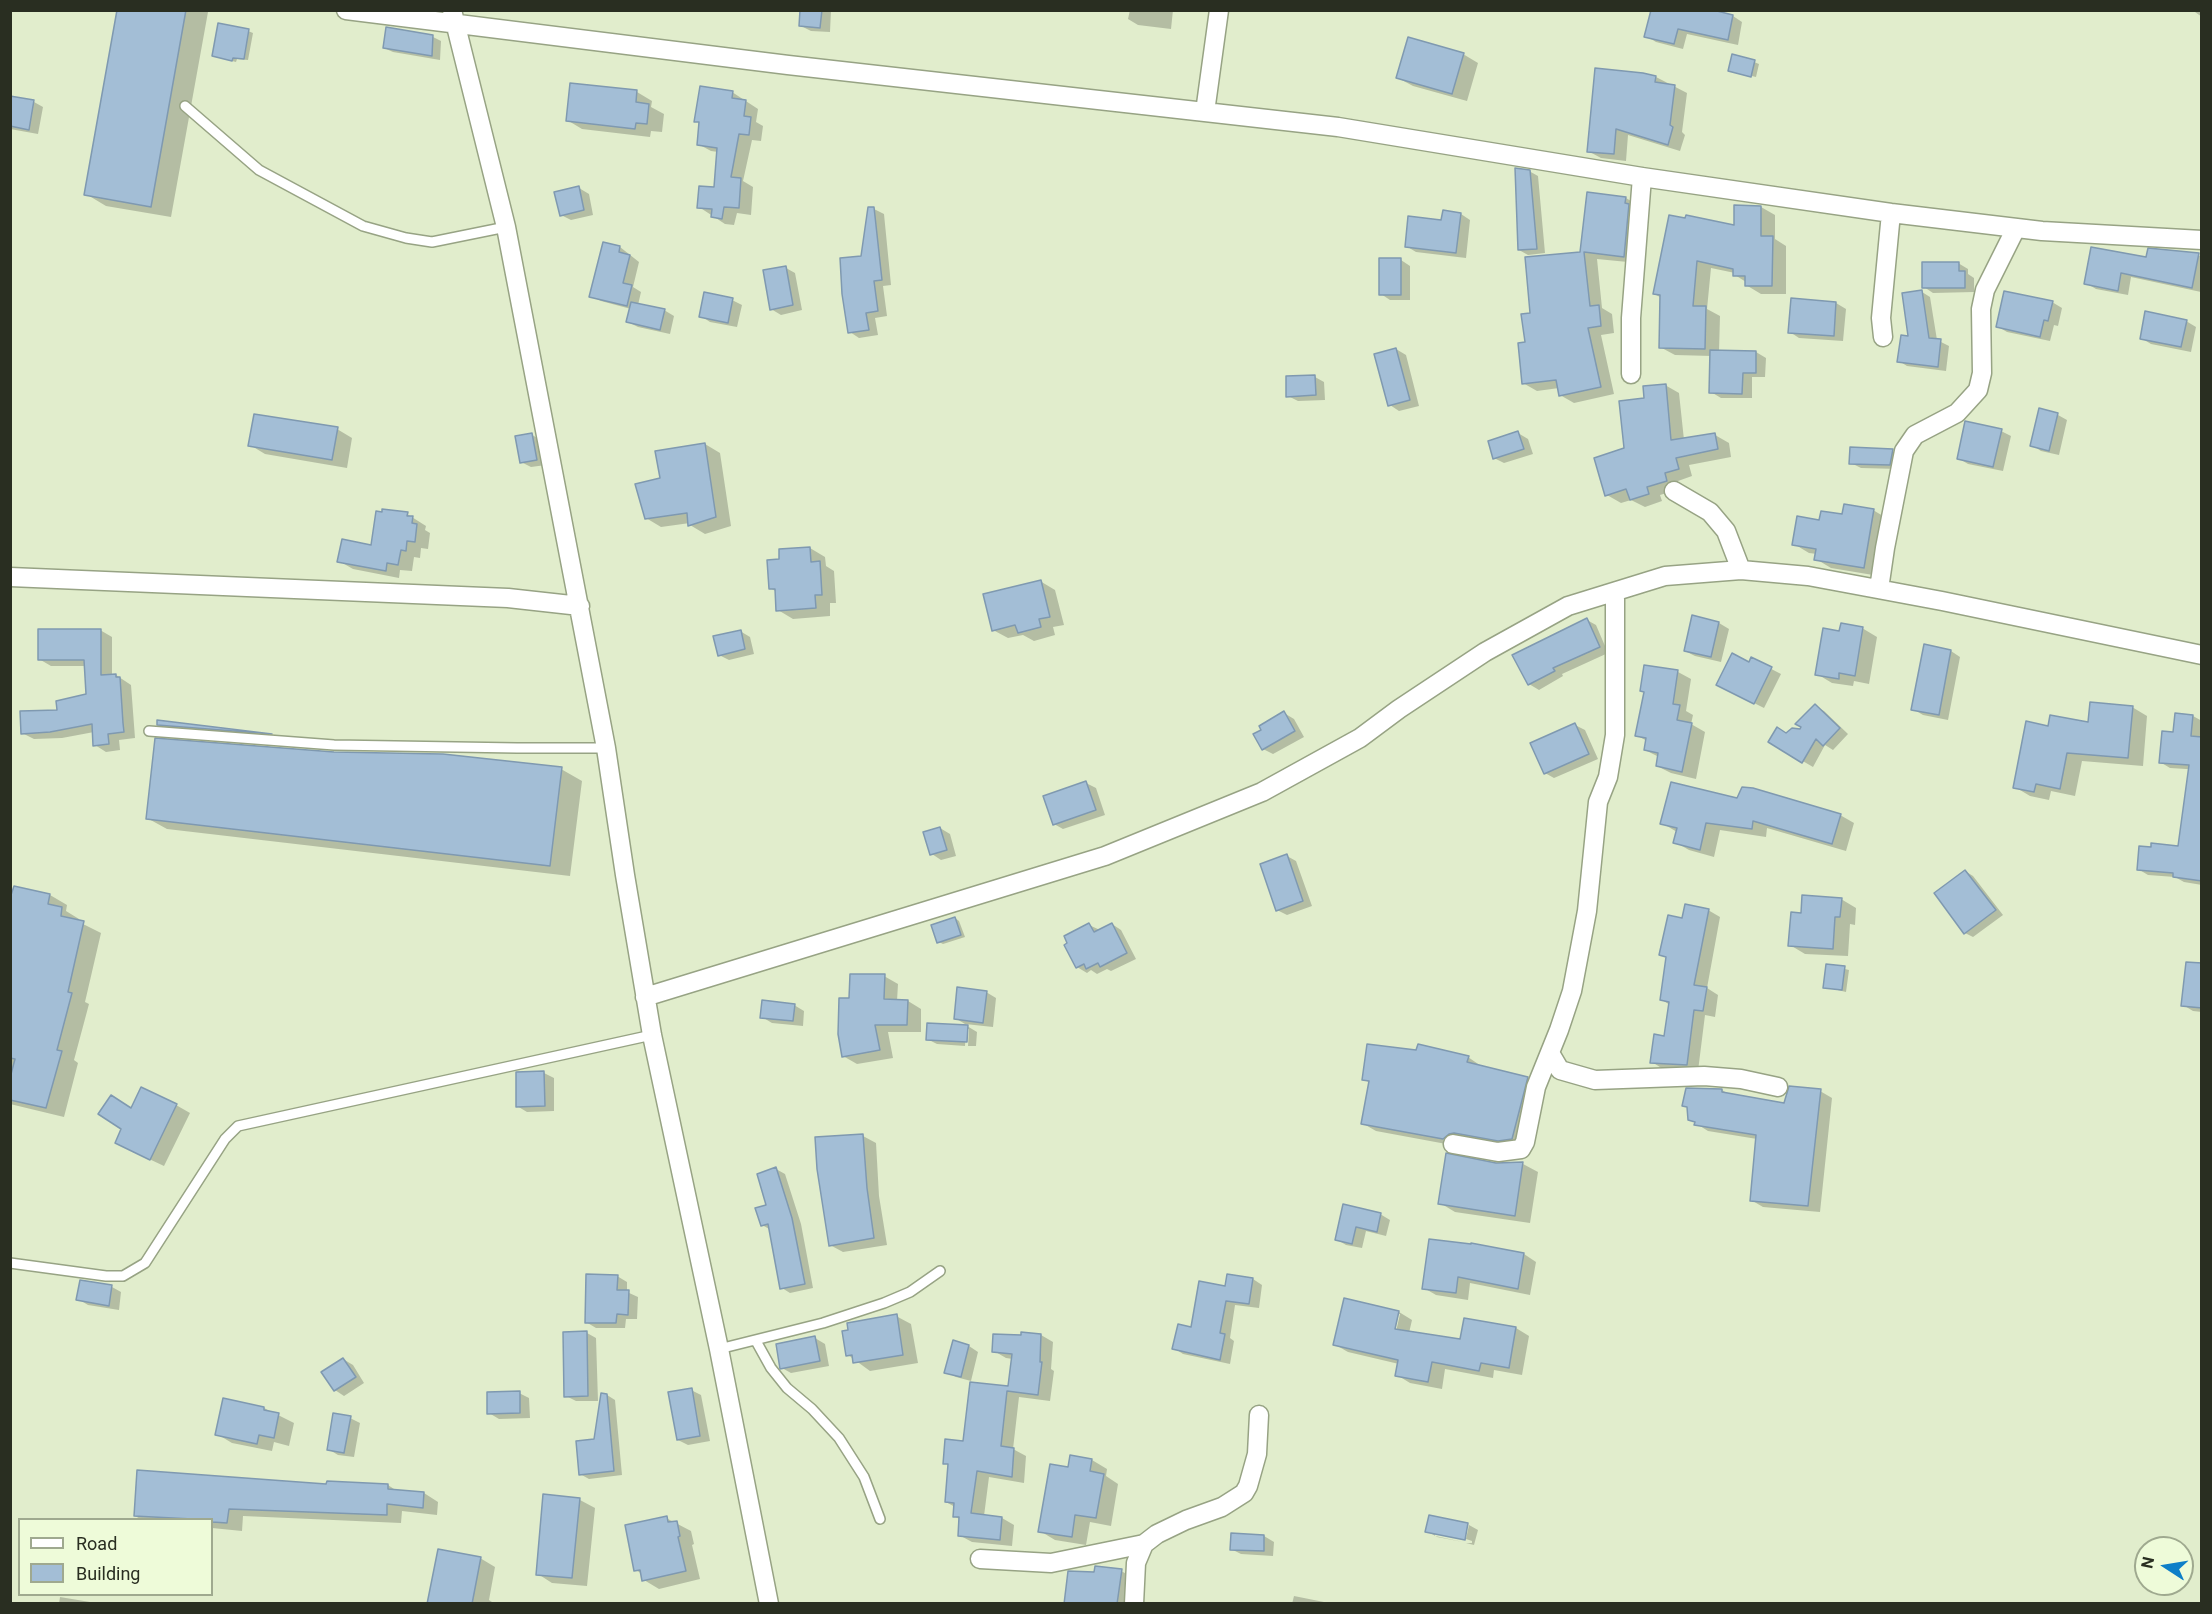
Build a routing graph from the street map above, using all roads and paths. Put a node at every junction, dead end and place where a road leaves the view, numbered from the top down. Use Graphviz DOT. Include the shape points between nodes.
graph roads {
  1 [pos="346,10"];
  2 [pos="1219,10"];
  3 [pos="455,18"];
  4 [pos="185,106"];
  5 [pos="1205,112"];
  6 [pos="1641,177"];
  7 [pos="1891,213"];
  8 [pos="506,227"];
  9 [pos="2016,228"];
  10 [pos="2202,240"];
  11 [pos="1883,337"];
  12 [pos="1630,374"];
  13 [pos="1674,491"];
  14 [pos="1741,570"];
  15 [pos="10,577"];
  16 [pos="1879,589"];
  17 [pos="1615,592"];
  18 [pos="580,606"];
  19 [pos="2202,655"];
  20 [pos="149,731"];
  21 [pos="606,748"];
  22 [pos="645,997"];
  23 [pos="652,1035"];
  24 [pos="1550,1053"];
  25 [pos="1778,1087"];
  26 [pos="1453,1144"];
  27 [pos="10,1263"];
  28 [pos="940,1271"];
  29 [pos="756,1341"];
  30 [pos="719,1349"];
  31 [pos="1259,1415"];
  32 [pos="880,1519"];
  33 [pos="1144,1544"];
  34 [pos="980,1559"];
  35 [pos="769,1604"];
  36 [pos="1134,1604"];
  1 -- 3 [label="street"];
  2 -- 5 [label="street"];
  3 -- 5 [label="street" via="788,65"];
  3 -- 8 [label="street"];
  4 -- 8 [label="lane" via="259,170 363,226 432,242"];
  5 -- 6 [label="street" via="1338,127"];
  6 -- 7 [label="street"];
  6 -- 12 [label="street"];
  7 -- 9 [label="street"];
  7 -- 11 [label="street" via="1881,318"];
  8 -- 18 [label="street"];
  9 -- 10 [label="street"];
  9 -- 16 [label="street" via="1985,291 1978,390 1957,412 1915,435 1905,451"];
  13 -- 14 [label="street" via="1710,512 1721,524"];
  14 -- 16 [label="street" via="1808,576"];
  14 -- 17 [label="street" via="1665,576"];
  15 -- 18 [label="street" via="498,598"];
  16 -- 19 [label="street"];
  17 -- 22 [label="street" via="1568,606 1485,652 1359,738 1262,792 1105,856"];
  17 -- 24 [label="street" via="1615,735 1608,777 1598,802 1587,911 1572,991"];
  18 -- 21 [label="street"];
  20 -- 21 [label="lane" via="334,745"];
  21 -- 22 [label="street"];
  22 -- 23 [label="street"];
  23 -- 27 [label="lane" via="238,1126 225,1139 145,1263 132,1272 106,1276"];
  23 -- 30 [label="street"];
  24 -- 25 [label="street" via="1560,1070 1594,1080 1704,1076"];
  24 -- 26 [label="street" via="1536,1087 1521,1149 1498,1152"];
  28 -- 29 [label="lane" via="884,1304"];
  29 -- 30 [label="lane"];
  29 -- 32 [label="lane" via="788,1388 839,1438 864,1477"];
  30 -- 35 [label="street"];
  31 -- 33 [label="street" via="1257,1454 1244,1493 1222,1507 1157,1534"];
  33 -- 34 [label="street" via="1051,1563"];
  33 -- 36 [label="street" via="1136,1563"];
}
